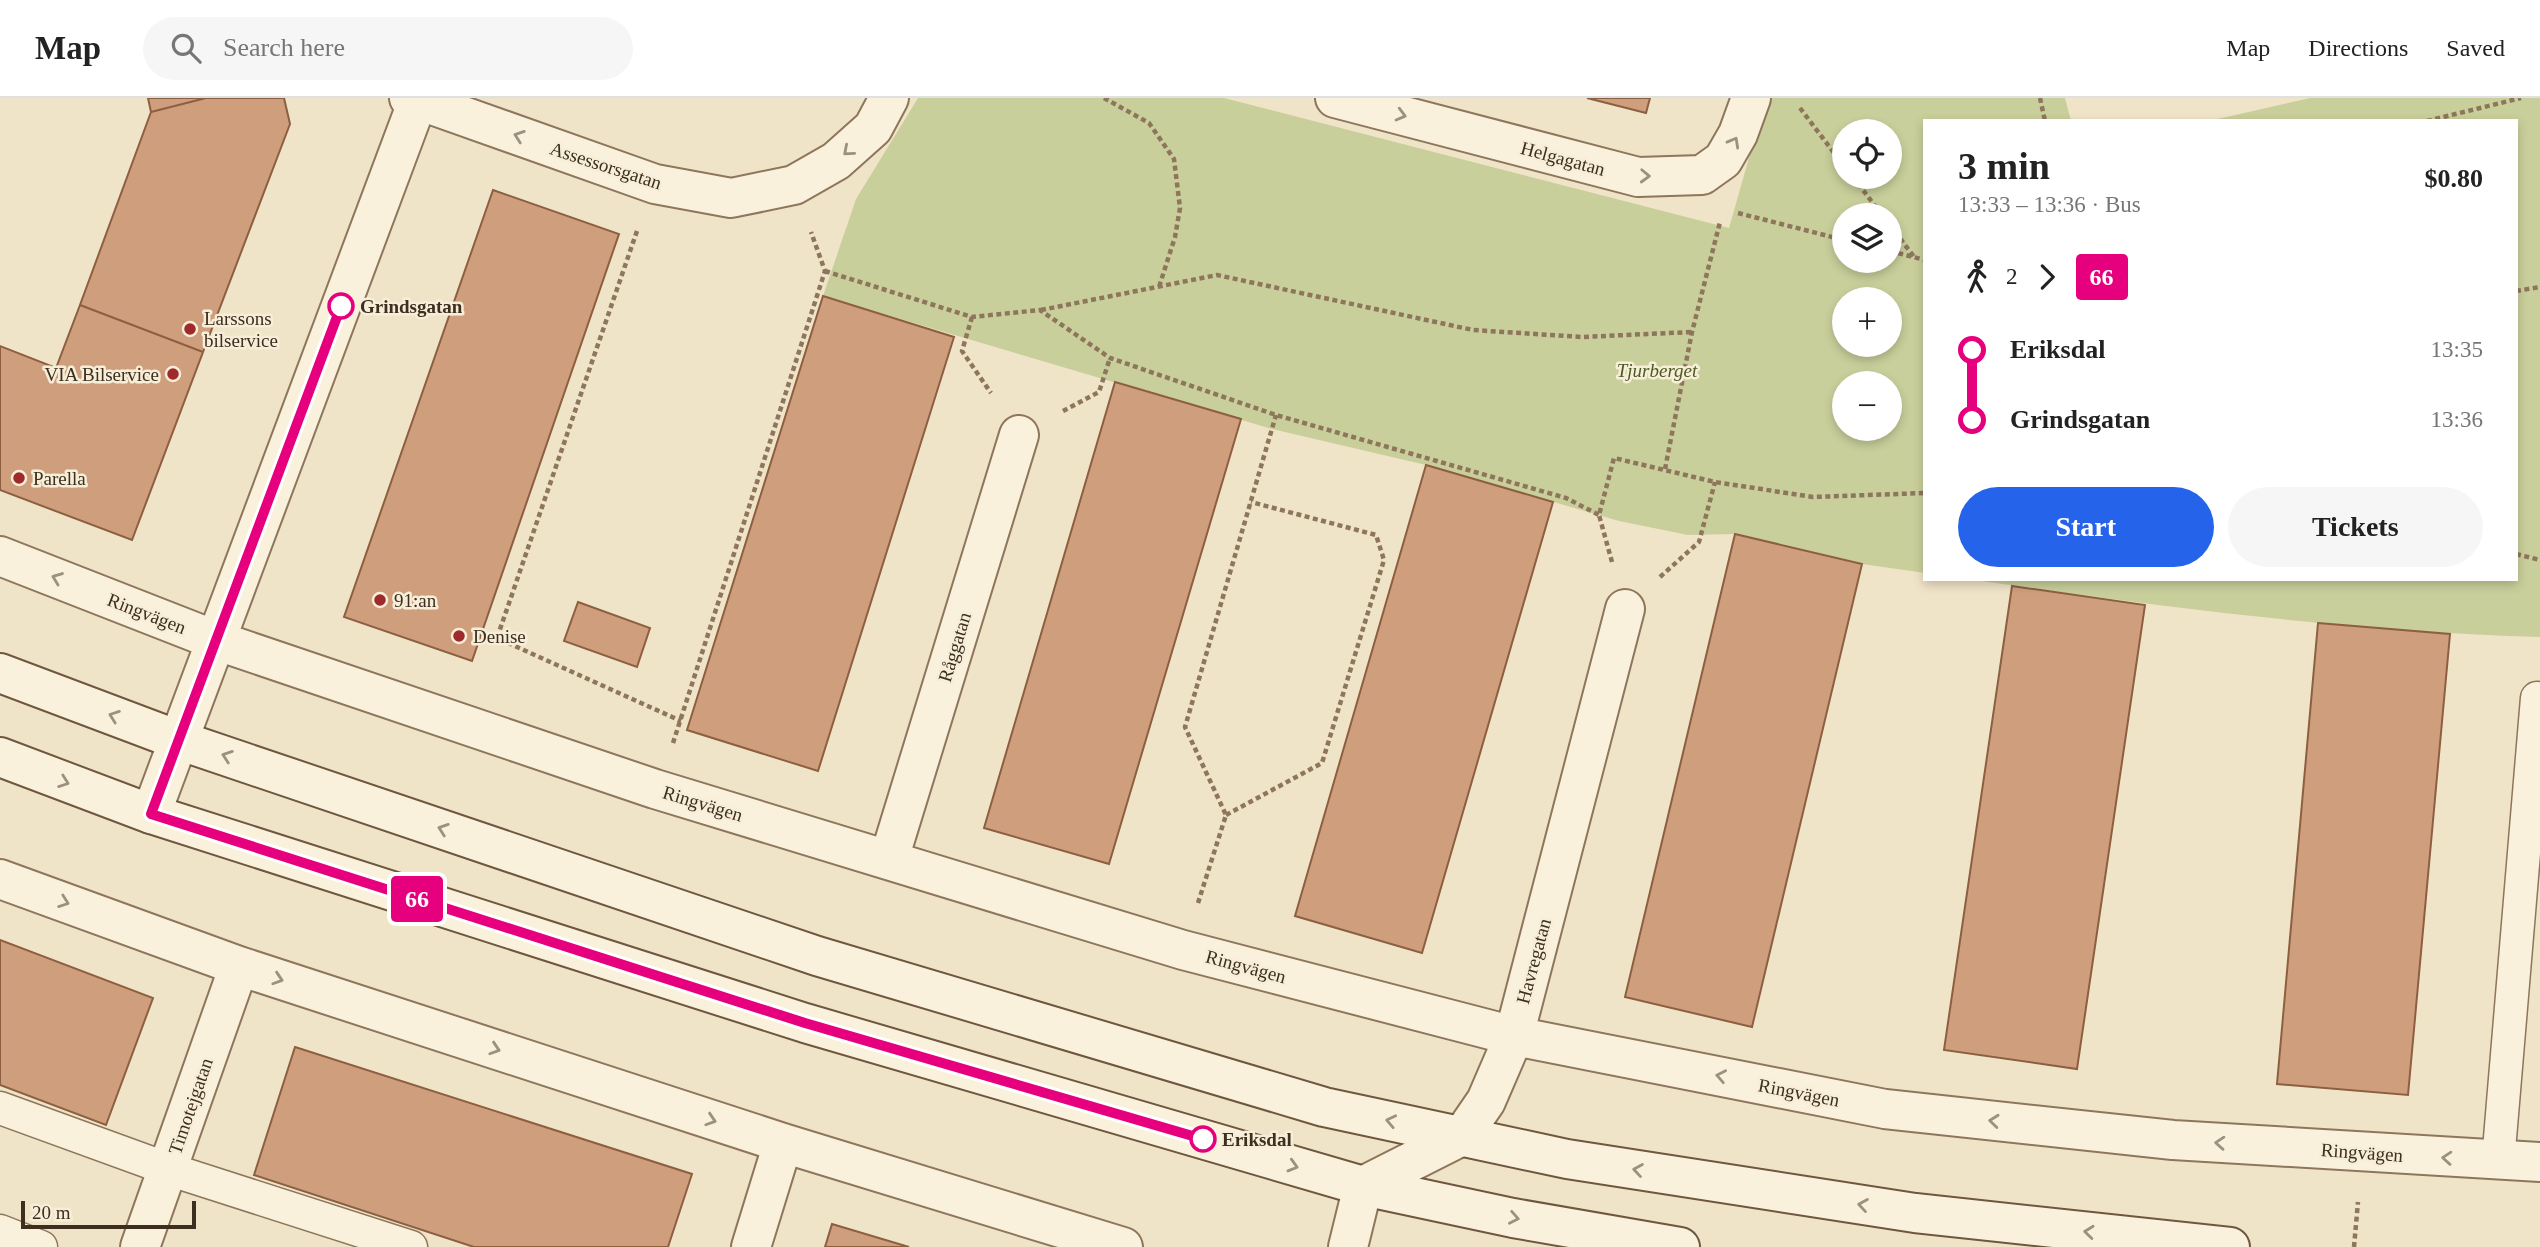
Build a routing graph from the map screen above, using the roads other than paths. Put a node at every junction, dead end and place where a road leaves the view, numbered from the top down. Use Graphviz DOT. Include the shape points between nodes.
graph roads {
  1 [pos="889,98"];
  2 [pos="1335,98"];
  3 [pos="1751,98"];
  4 [pos="414,99"];
  5 [pos="1019,435"];
  6 [pos="0,556"];
  7 [pos="1625,609"];
  8 [pos="215,640"];
  9 [pos="0,673"];
  10 [pos="2537,698"];
  11 [pos="178,740"];
  12 [pos="0,757"];
  13 [pos="151,814"];
  14 [pos="889,859"];
  15 [pos="0,879"];
  16 [pos="239,966"];
  17 [pos="1514,1036"];
  18 [pos="0,1108"];
  19 [pos="1462,1136"];
  20 [pos="783,1143"];
  21 [pos="2498,1162"];
  22 [pos="2540,1162"];
  23 [pos="168,1170"];
  24 [pos="1363,1186"];
  25 [pos="0,1231"];
  26 [pos="41,1247"];
  27 [pos="140,1247"];
  28 [pos="411,1247"];
  29 [pos="751,1247"];
  30 [pos="1123,1247"];
  31 [pos="1348,1247"];
  32 [pos="1680,1247"];
  33 [pos="2230,1247"];
  1 -- 4 [label="street, Assessorsgatan, one-way" via="873,128 836,161 794,185 731,198 655,184"];
  2 -- 3 [label="street, Helgagatan, one-way" via="1638,177 1702,175 1723,160"];
  4 -- 8 [label="street"];
  5 -- 14 [label="street, Råggatan"];
  8 -- 6 [label="street, Ringvägen, one-way"];
  7 -- 17 [label="street, Havregatan"];
  8 -- 11 [label="street"];
  8 -- 14 [label="street, Ringvägen" via="655,789"];
  11 -- 9 [label="street, one-way"];
  10 -- 21 [label="lane"];
  11 -- 13 [label="street"];
  19 -- 11 [label="street, one-way" via="1324,1107 817,956"];
  12 -- 13 [label="street, one-way"];
  13 -- 24 [label="street, one-way" via="805,1023"];
  14 -- 17 [label="street, Ringvägen" via="1183,950"];
  15 -- 16 [label="street, one-way"];
  16 -- 20 [label="street, one-way"];
  16 -- 23 [label="street, Timotejgatan"];
  17 -- 19 [label="street, Havregatan" via="1486,1101"];
  21 -- 17 [label="street, Ringvägen, one-way" via="2173,1140 1885,1109"];
  18 -- 23 [label="lane"];
  19 -- 24 [label="street, Havregatan"];
  33 -- 19 [label="street, one-way" via="1915,1213 1607,1166"];
  20 -- 29 [label="street"];
  20 -- 30 [label="street"];
  21 -- 22 [label="street, Ringvägen"];
  23 -- 27 [label="street, Timotejgatan"];
  23 -- 28 [label="lane"];
  24 -- 31 [label="street"];
  24 -- 32 [label="street, one-way"];
  25 -- 26 [label="lane"];
}
